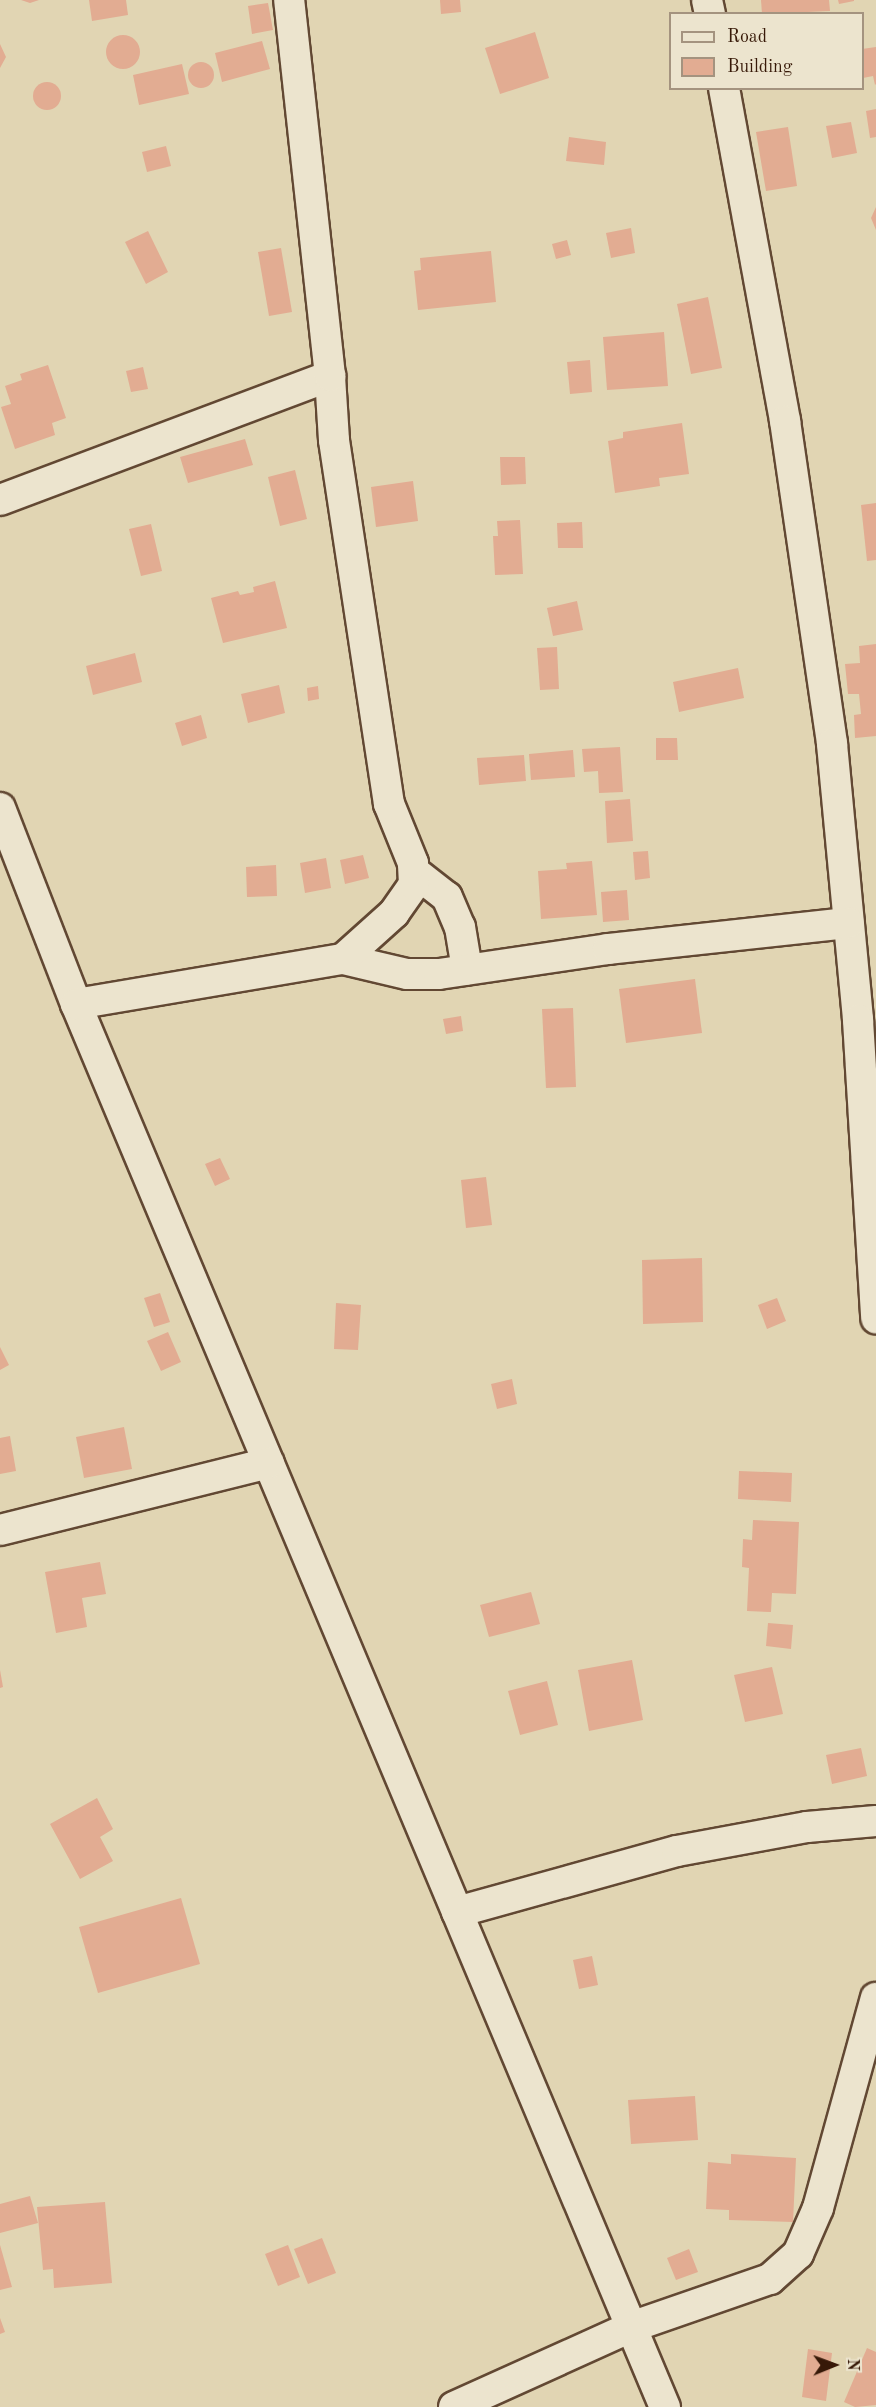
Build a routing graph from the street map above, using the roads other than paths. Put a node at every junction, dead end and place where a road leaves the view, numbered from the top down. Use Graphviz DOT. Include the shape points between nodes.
graph roads {
  1 [pos="289,0"];
  2 [pos="723,90"];
  3 [pos="330,375"];
  4 [pos="0,500"];
  5 [pos="0,808"];
  6 [pos="416,873"];
  7 [pos="849,923"];
  8 [pos="343,959"];
  9 [pos="467,969"];
  10 [pos="76,1004"];
  11 [pos="867,1018"];
  12 [pos="876,1318"];
  13 [pos="269,1463"];
  14 [pos="0,1530"];
  15 [pos="876,1821"];
  16 [pos="457,1912"];
  17 [pos="876,1998"];
  18 [pos="631,2327"];
  19 [pos="454,2407"];
  20 [pos="665,2407"];
  1 -- 3 [label="street"];
  2 -- 7 [label="street" via="785,421 832,744"];
  3 -- 4 [label="street"];
  3 -- 6 [label="street" via="334,440 389,804"];
  5 -- 10 [label="street"];
  6 -- 8 [label="street" via="414,884 394,913"];
  6 -- 9 [label="street" via="447,897 460,927"];
  7 -- 9 [label="street"];
  7 -- 11 [label="street"];
  8 -- 9 [label="street" via="407,974"];
  8 -- 10 [label="street"];
  10 -- 13 [label="street"];
  11 -- 12 [label="street"];
  13 -- 14 [label="street"];
  13 -- 16 [label="street"];
  15 -- 16 [label="street" via="807,1827 677,1851"];
  16 -- 18 [label="street"];
  17 -- 18 [label="street" via="818,2208 798,2254 770,2279"];
  18 -- 19 [label="street"];
  18 -- 20 [label="street"];
}
